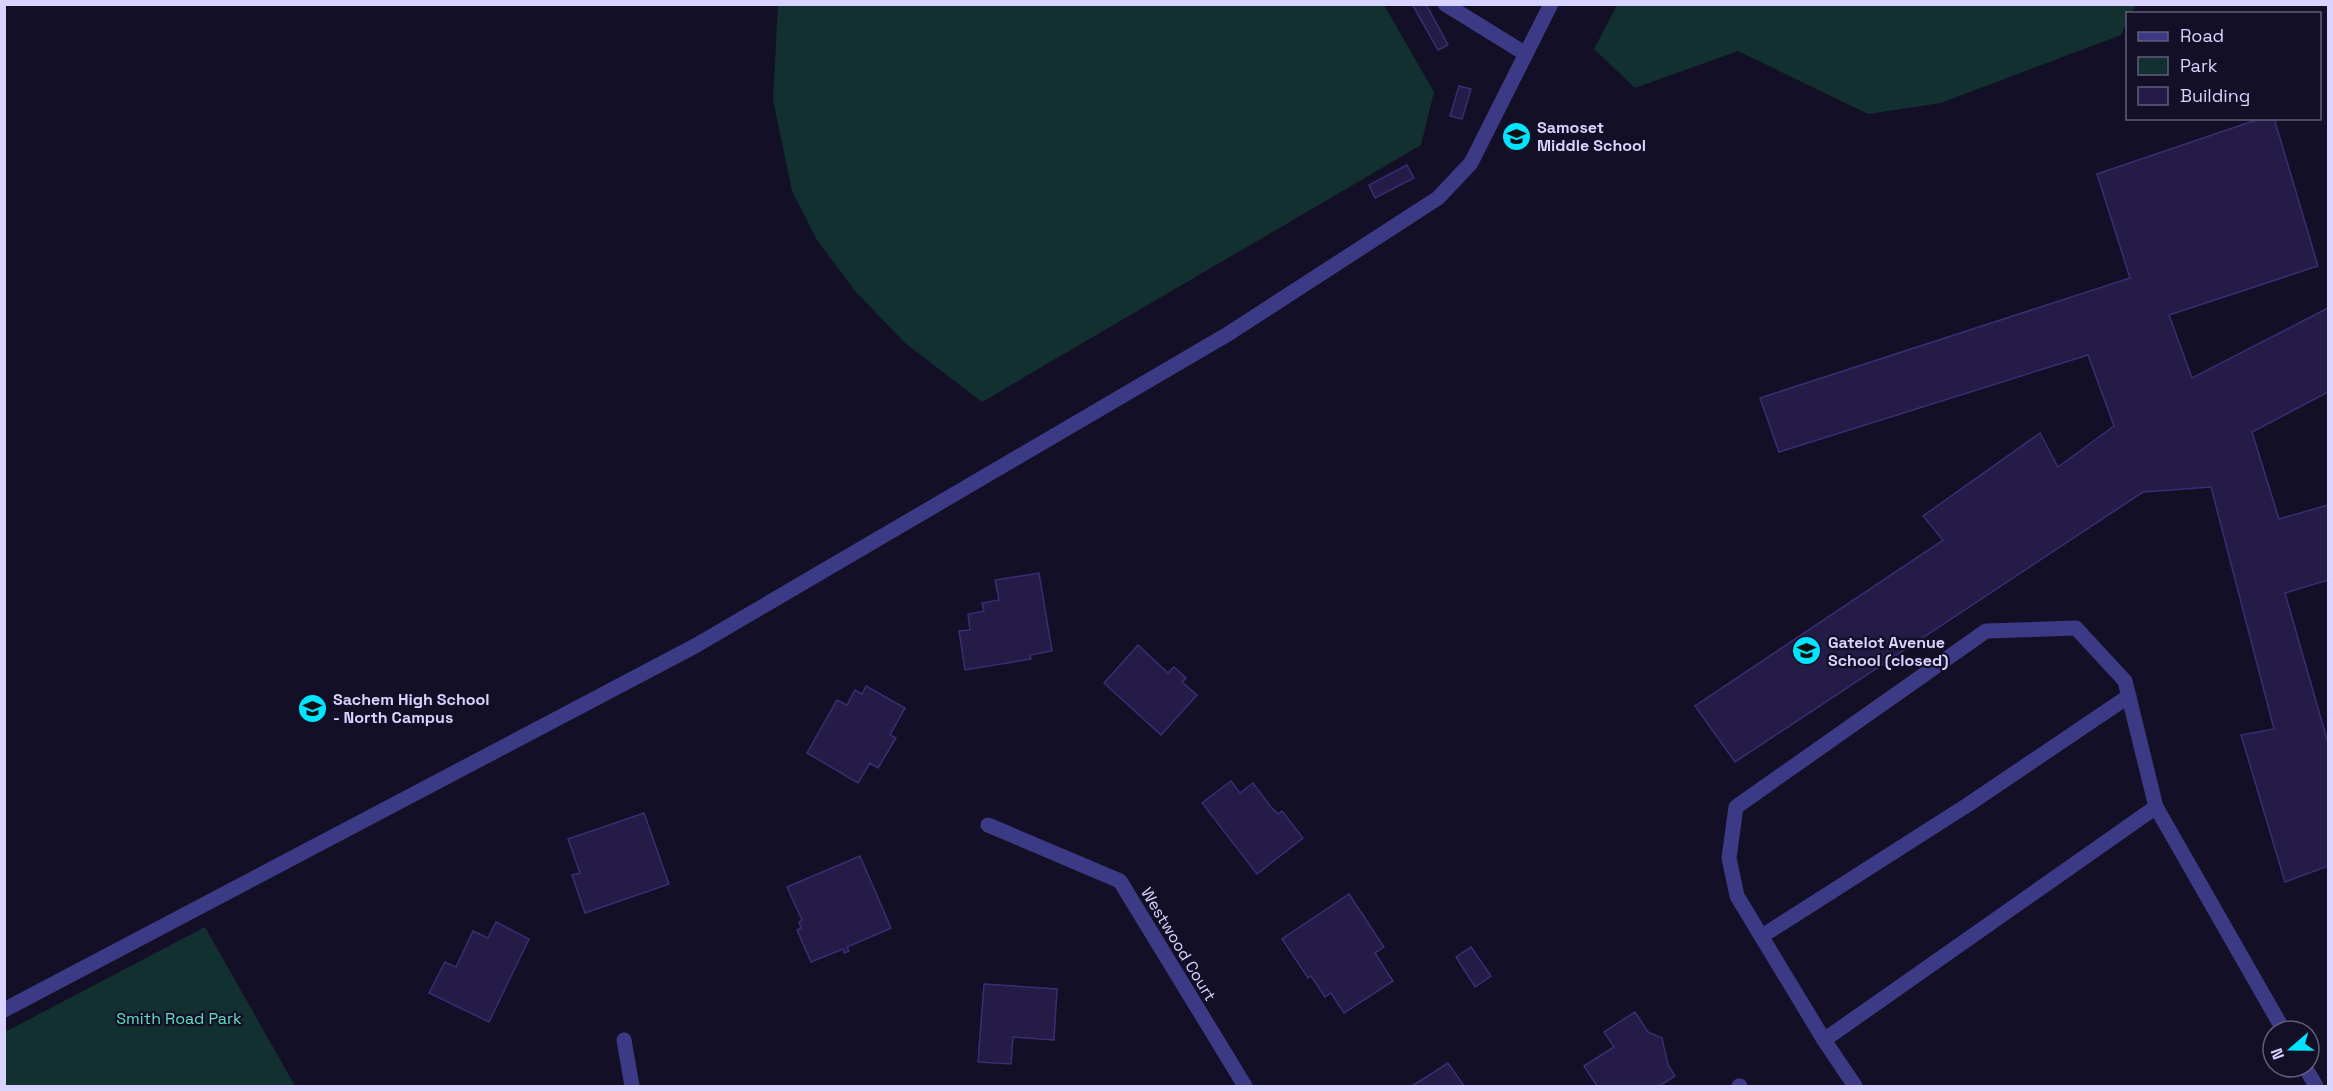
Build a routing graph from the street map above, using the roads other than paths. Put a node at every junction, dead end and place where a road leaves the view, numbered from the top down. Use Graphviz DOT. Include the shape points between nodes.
graph roads {
  1 [pos="1446,4"];
  2 [pos="1551,4"];
  3 [pos="1526,54"];
  4 [pos="2129,696"];
  5 [pos="2156,807"];
  6 [pos="988,825"];
  7 [pos="1762,936"];
  8 [pos="4,1010"];
  9 [pos="2277,1019"];
  10 [pos="624,1040"];
  11 [pos="1824,1040"];
  12 [pos="632,1086"];
  13 [pos="1245,1086"];
  14 [pos="1855,1086"];
  1 -- 3 [label="street"];
  2 -- 3 [label="street"];
  3 -- 8 [label="street" via="1471,163 1438,198 1228,334 694,646"];
  4 -- 5 [label="street"];
  4 -- 7 [label="street"];
  4 -- 7 [label="street" via="2125,681 2076,628 1986,631 1737,807 1729,858 1737,896"];
  5 -- 9 [label="street"];
  5 -- 11 [label="street"];
  6 -- 13 [label="street, Westwood Court" via="1120,881"];
  7 -- 11 [label="street"];
  10 -- 12 [label="street"];
  11 -- 14 [label="street"];
}
